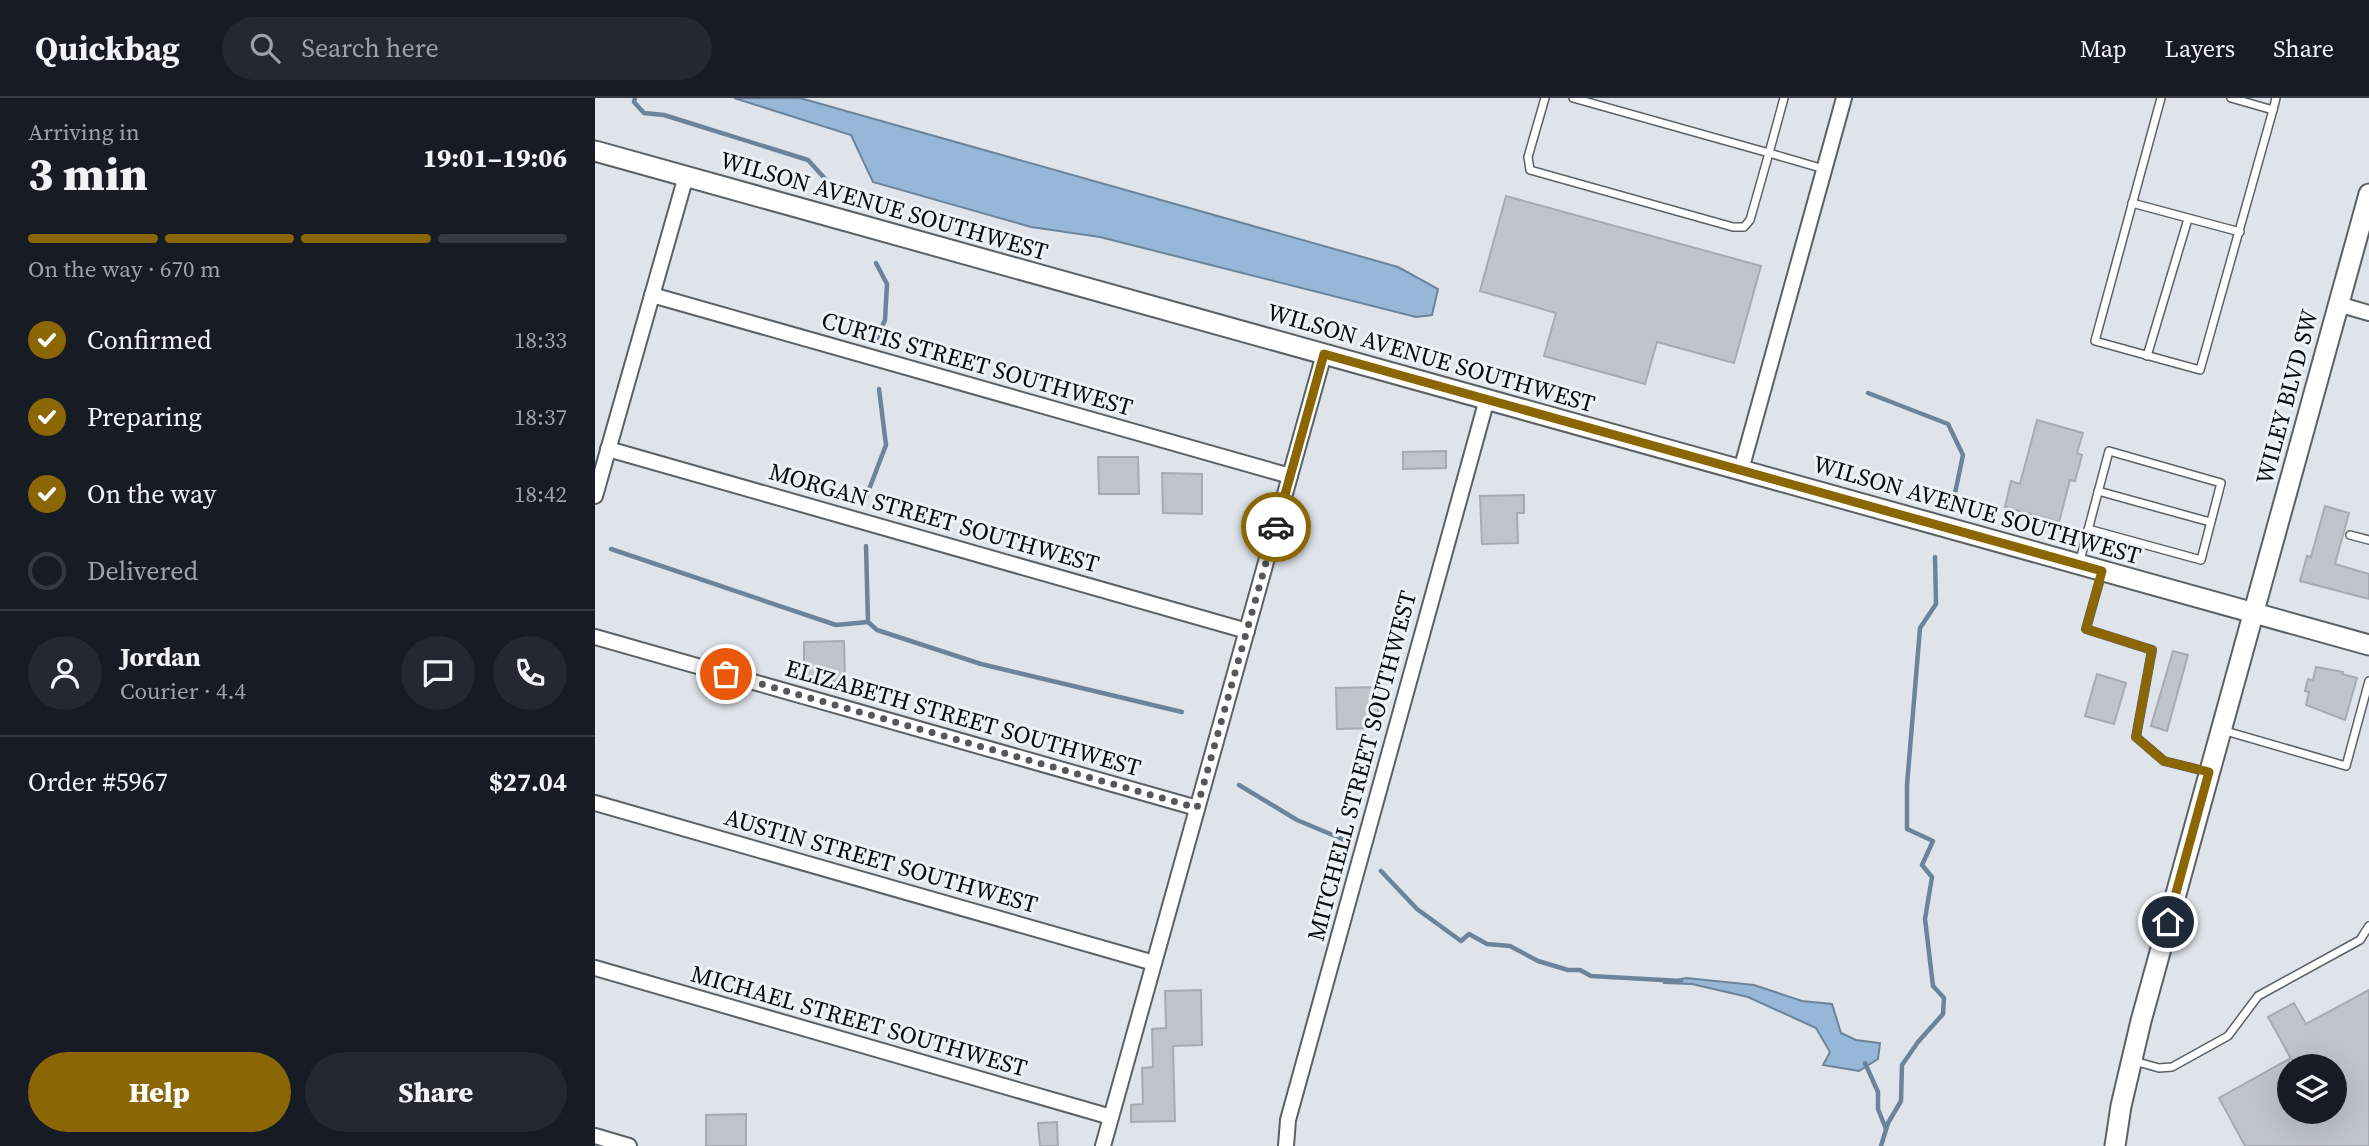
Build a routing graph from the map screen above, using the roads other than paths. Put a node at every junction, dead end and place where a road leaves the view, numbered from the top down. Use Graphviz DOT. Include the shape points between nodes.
graph roads {
  1 [pos="1545,98"];
  2 [pos="1573,98"];
  3 [pos="1784,98"];
  4 [pos="1844,98"];
  5 [pos="2161,98"];
  6 [pos="2231,98"];
  7 [pos="2276,98"];
  8 [pos="2273,110"];
  9 [pos="595,151"];
  10 [pos="1769,153"];
  11 [pos="1824,170"];
  12 [pos="686,176"];
  13 [pos="2369,194"];
  14 [pos="2132,203"];
  15 [pos="2188,219"];
  16 [pos="2240,233"];
  17 [pos="652,295"];
  18 [pos="2338,304"];
  19 [pos="2369,313"];
  20 [pos="1324,354"];
  21 [pos="2147,356"];
  22 [pos="1487,399"];
  23 [pos="608,449"];
  24 [pos="1741,470"];
  25 [pos="1290,476"];
  26 [pos="2098,491"];
  27 [pos="595,496"];
  28 [pos="2210,522"];
  29 [pos="2088,529"];
  30 [pos="2350,535"];
  31 [pos="2369,540"];
  32 [pos="2079,564"];
  33 [pos="2102,571"];
  34 [pos="2253,613"];
  35 [pos="1247,631"];
  36 [pos="595,637"];
  37 [pos="2369,645"];
  38 [pos="2369,681"];
  39 [pos="2367,694"];
  40 [pos="2221,730"];
  41 [pos="2209,772"];
  42 [pos="595,803"];
  43 [pos="1197,808"];
  44 [pos="2369,926"];
  45 [pos="2360,940"];
  46 [pos="2369,945"];
  47 [pos="1154,963"];
  48 [pos="595,968"];
  49 [pos="2131,1061"];
  50 [pos="1111,1117"];
  51 [pos="595,1136"];
  52 [pos="629,1146"];
  53 [pos="1103,1146"];
  54 [pos="1286,1146"];
  55 [pos="2115,1146"];
  1 -- 10 [label="lane" via="1528,157 1530,170 1733,227 1744,227 1750,220"];
  2 -- 10 [label="lane"];
  3 -- 10 [label="lane"];
  4 -- 11 [label="street"];
  5 -- 14 [label="lane"];
  6 -- 8 [label="lane"];
  7 -- 8 [label="lane"];
  8 -- 16 [label="lane"];
  9 -- 12 [label="street, WILSON AVENUE SOUTHWEST"];
  10 -- 11 [label="lane"];
  11 -- 24 [label="street"];
  12 -- 17 [label="street"];
  12 -- 20 [label="street, WILSON AVENUE SOUTHWEST"];
  13 -- 18 [label="street, WILEY BLVD SW"];
  14 -- 15 [label="lane"];
  14 -- 21 [label="lane" via="2095,341"];
  15 -- 16 [label="lane"];
  15 -- 21 [label="lane"];
  16 -- 21 [label="lane" via="2200,370"];
  17 -- 23 [label="street"];
  17 -- 25 [label="street, CURTIS STREET SOUTHWEST"];
  18 -- 19 [label="street"];
  18 -- 34 [label="street, WILEY BLVD SW"];
  20 -- 22 [label="street, WILSON AVENUE SOUTHWEST"];
  20 -- 25 [label="street"];
  22 -- 24 [label="street, WILSON AVENUE SOUTHWEST"];
  22 -- 54 [label="street, MITCHELL STREET SOUTHWEST" via="1289,1120"];
  23 -- 27 [label="street"];
  23 -- 35 [label="street, MORGAN STREET SOUTHWEST"];
  24 -- 32 [label="street, WILSON AVENUE SOUTHWEST"];
  25 -- 35 [label="street"];
  26 -- 28 [label="lane"];
  26 -- 28 [label="lane" via="2109,451 2221,483"];
  26 -- 29 [label="lane"];
  28 -- 29 [label="lane" via="2201,560"];
  29 -- 32 [label="lane"];
  30 -- 31 [label="lane"];
  32 -- 33 [label="street, WILSON AVENUE SOUTHWEST"];
  33 -- 34 [label="street, WILSON AVENUE SOUTHWEST"];
  33 -- 41 [label="lane" via="2086,629 2152,650 2136,737 2164,761"];
  34 -- 37 [label="street, WILSON AVENUE SOUTHWEST"];
  34 -- 40 [label="street, WILEY BLVD SW"];
  35 -- 43 [label="street"];
  36 -- 43 [label="street, ELIZABETH STREET SOUTHWEST"];
  38 -- 39 [label="lane"];
  39 -- 40 [label="lane" via="2346,766"];
  40 -- 41 [label="street, WILEY BLVD SW"];
  41 -- 49 [label="street, WILEY BLVD SW"];
  42 -- 47 [label="street, AUSTIN STREET SOUTHWEST"];
  43 -- 47 [label="street"];
  44 -- 45 [label="lane"];
  45 -- 46 [label="lane"];
  45 -- 49 [label="lane" via="2258,996 2228,1036 2172,1067"];
  47 -- 50 [label="street"];
  48 -- 50 [label="street, MICHAEL STREET SOUTHWEST"];
  49 -- 55 [label="street, WILEY BLVD SW"];
  50 -- 53 [label="street"];
  51 -- 52 [label="street"];
}
